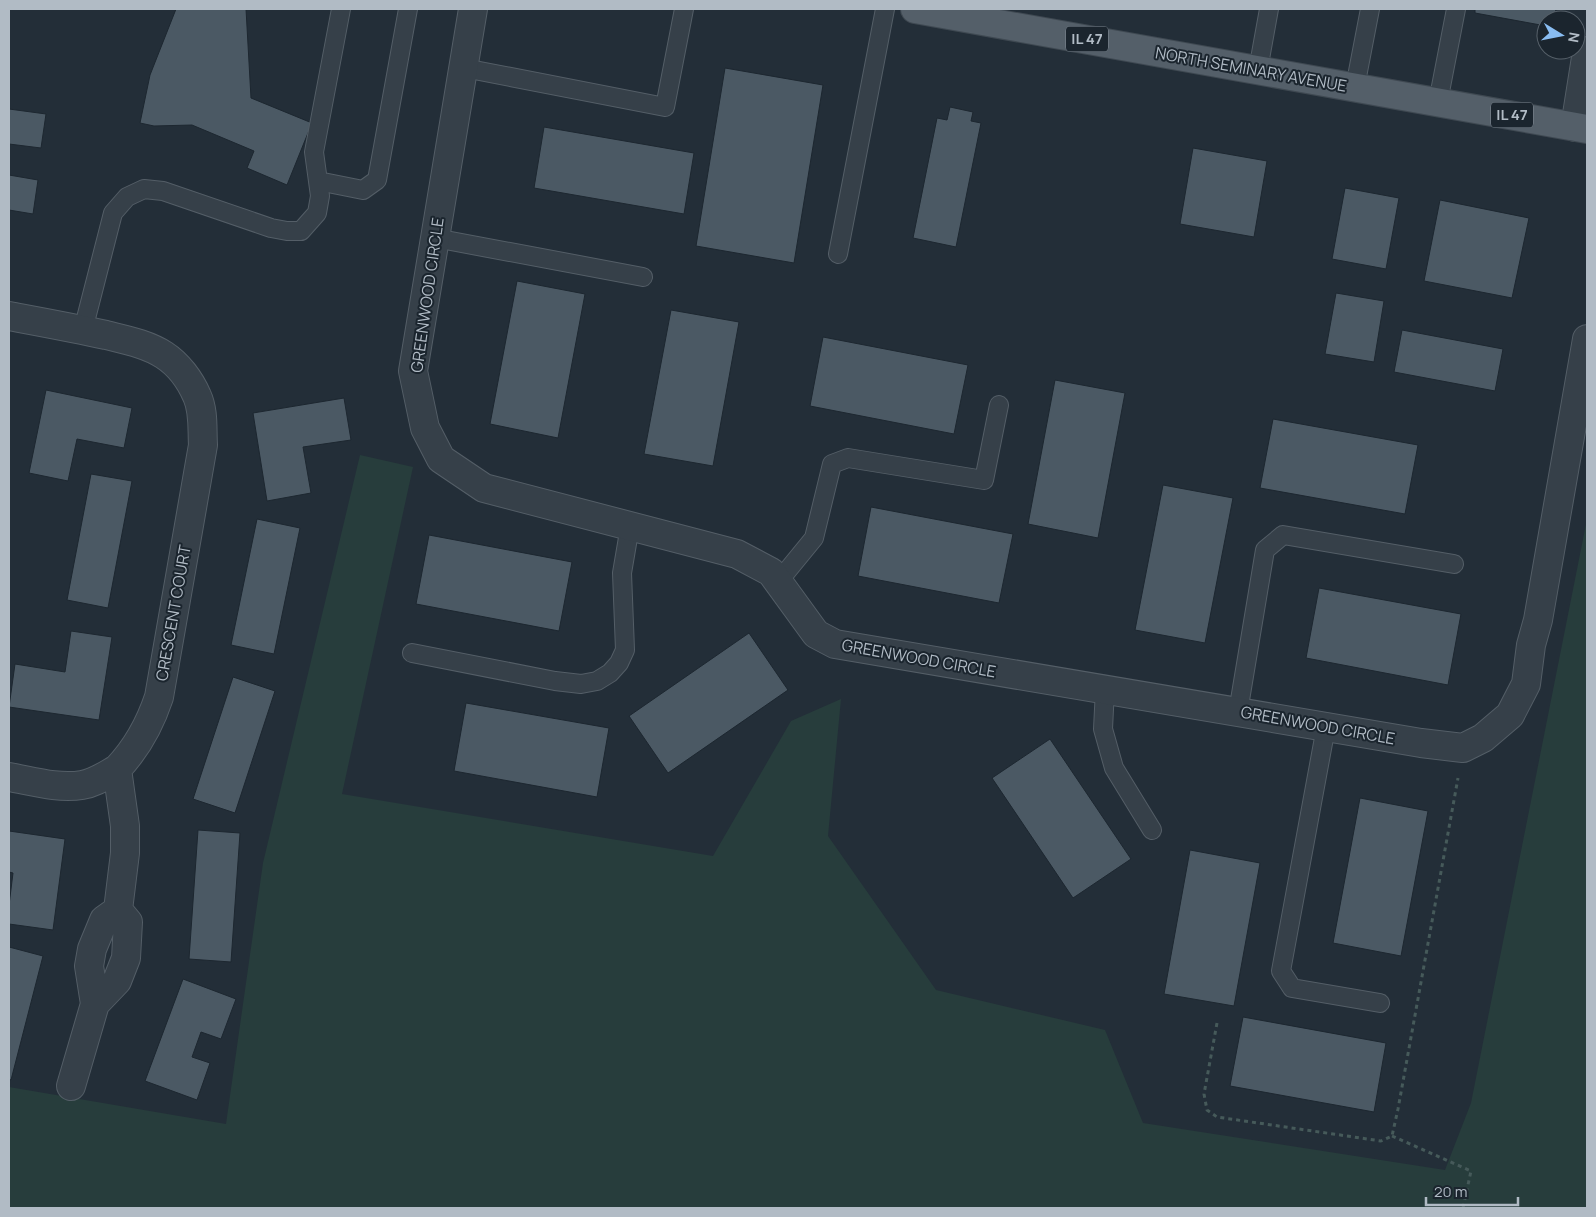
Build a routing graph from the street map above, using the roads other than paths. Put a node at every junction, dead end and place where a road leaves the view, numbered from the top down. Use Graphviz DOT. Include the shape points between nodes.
graph roads {
  1 [pos="341,9"];
  2 [pos="408,9"];
  3 [pos="473,9"];
  4 [pos="684,9"];
  5 [pos="885,9"];
  6 [pos="915,9"];
  7 [pos="1269,9"];
  8 [pos="1370,9"];
  9 [pos="1456,9"];
  10 [pos="1587,51"];
  11 [pos="464,68"];
  12 [pos="1258,70"];
  13 [pos="1355,87"];
  14 [pos="1438,102"];
  15 [pos="1581,128"];
  16 [pos="318,180"];
  17 [pos="435,238"];
  18 [pos="838,254"];
  19 [pos="644,277"];
  20 [pos="9,316"];
  21 [pos="83,330"];
  22 [pos="1587,339"];
  23 [pos="1585,369"];
  24 [pos="999,405"];
  25 [pos="630,526"];
  26 [pos="1454,564"];
  27 [pos="778,582"];
  28 [pos="412,653"];
  29 [pos="1105,690"];
  30 [pos="1238,712"];
  31 [pos="1326,727"];
  32 [pos="117,769"];
  33 [pos="9,777"];
  34 [pos="1152,830"];
  35 [pos="1380,1003"];
  36 [pos="71,1086"];
  1 -- 16 [label="lane" via="314,152"];
  2 -- 16 [label="lane" via="377,180 363,190"];
  3 -- 11 [label="street, GREENWOOD CIRCLE"];
  4 -- 11 [label="lane" via="664,107"];
  5 -- 18 [label="lane"];
  6 -- 12 [label="main road, NORTH SEMINARY AVENUE / IL 47"];
  7 -- 12 [label="lane"];
  8 -- 13 [label="lane"];
  9 -- 14 [label="lane"];
  10 -- 15 [label="street"];
  11 -- 17 [label="street, GREENWOOD CIRCLE"];
  12 -- 13 [label="main road, NORTH SEMINARY AVENUE / IL 47"];
  13 -- 14 [label="main road, NORTH SEMINARY AVENUE / IL 47"];
  14 -- 15 [label="main road, NORTH SEMINARY AVENUE / IL 47"];
  16 -- 21 [label="lane" via="320,196 316,213 301,231 271,228 163,191 144,189 127,196 113,213"];
  17 -- 19 [label="lane"];
  17 -- 25 [label="street, GREENWOOD CIRCLE" via="413,371 425,428 441,459 484,488"];
  20 -- 21 [label="street, CRESCENT COURT"];
  21 -- 32 [label="street, CRESCENT COURT" via="155,350 174,363 194,390 200,407 203,445 159,697 150,722"];
  22 -- 23 [label="street, GREENWOOD CIRCLE"];
  23 -- 31 [label="street, GREENWOOD CIRCLE" via="1526,684 1510,715 1483,738 1463,748"];
  24 -- 27 [label="lane" via="984,480 848,458 832,464 814,538"];
  25 -- 27 [label="street, GREENWOOD CIRCLE" via="737,554 771,572"];
  25 -- 28 [label="lane" via="622,572 625,650 610,673 597,681 581,684 555,681"];
  26 -- 30 [label="lane" via="1284,535 1265,550"];
  27 -- 29 [label="street, GREENWOOD CIRCLE" via="816,634 835,644"];
  29 -- 30 [label="street, GREENWOOD CIRCLE"];
  29 -- 34 [label="lane" via="1102,729 1114,768"];
  30 -- 31 [label="street, GREENWOOD CIRCLE"];
  31 -- 35 [label="lane" via="1281,971 1292,988"];
  32 -- 33 [label="street" via="82,785 52,785"];
  32 -- 36 [label="street" via="125,826 118,910 128,922 126,958 117,981 95,1004"];
}
